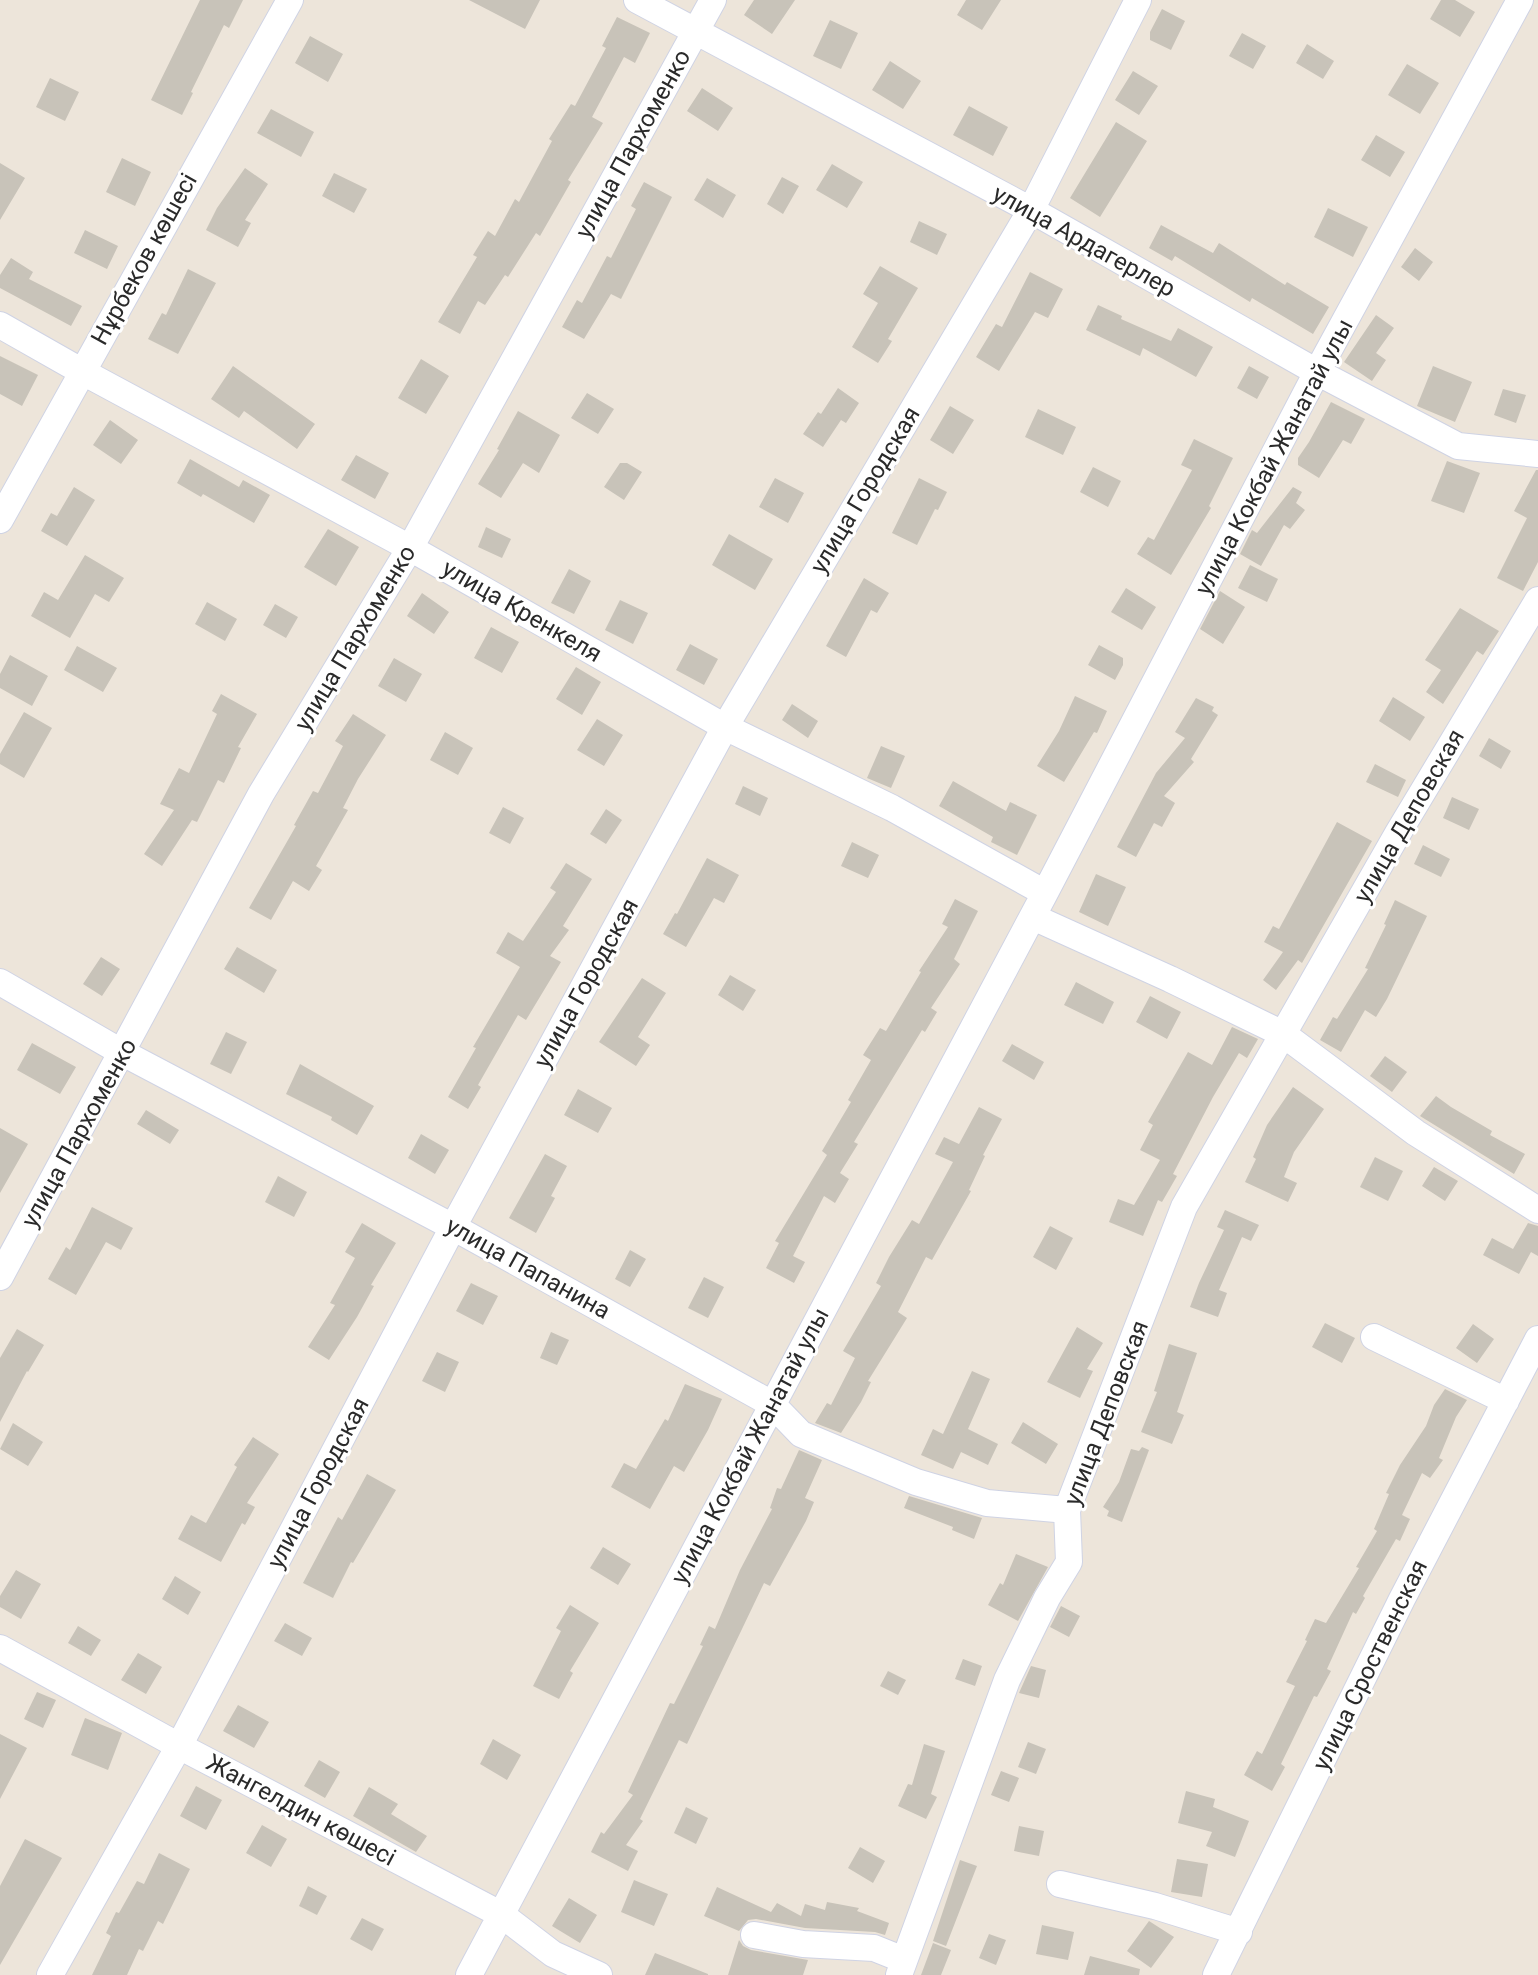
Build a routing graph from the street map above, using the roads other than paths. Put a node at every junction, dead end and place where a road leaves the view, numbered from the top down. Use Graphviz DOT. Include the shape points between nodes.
graph roads {
  1 [pos="290,0"];
  2 [pos="638,0"];
  3 [pos="713,0"];
  4 [pos="1138,0"];
  5 [pos="1520,0"];
  6 [pos="695,31"];
  7 [pos="1031,210"];
  8 [pos="0,325"];
  9 [pos="81,371"];
  10 [pos="1317,372"];
  11 [pos="1538,454"];
  12 [pos="0,520"];
  13 [pos="410,548"];
  14 [pos="1538,600"];
  15 [pos="726,727"];
  16 [pos="1045,893"];
  17 [pos="1032,917"];
  18 [pos="0,982"];
  19 [pos="1283,1034"];
  20 [pos="123,1053"];
  21 [pos="1538,1210"];
  22 [pos="453,1227"];
  23 [pos="0,1277"];
  24 [pos="1374,1337"];
  25 [pos="1538,1339"];
  26 [pos="1506,1401"];
  27 [pos="772,1404"];
  28 [pos="1067,1510"];
  29 [pos="0,1648"];
  30 [pos="179,1746"];
  31 [pos="1060,1884"];
  32 [pos="502,1915"];
  33 [pos="1239,1932"];
  34 [pos="754,1936"];
  35 [pos="902,1967"];
  36 [pos="50,1975"];
  37 [pos="469,1975"];
  38 [pos="599,1975"];
  39 [pos="1216,1975"];
  1 -- 9 [label="street, Нұрбеков көшесі"];
  2 -- 6 [label="street, улица Ардагерлер"];
  3 -- 6 [label="street, улица Пархоменко"];
  4 -- 7 [label="street, улица Городская"];
  5 -- 10 [label="street, улица Кокбай Жанатай улы"];
  6 -- 7 [label="street, улица Ардагерлер"];
  6 -- 13 [label="street, улица Пархоменко"];
  7 -- 10 [label="street, улица Ардагерлер"];
  7 -- 15 [label="street, улица Городская"];
  8 -- 9 [label="street, улица Кренкеля"];
  9 -- 12 [label="street, Нұрбеков көшесі"];
  9 -- 13 [label="street, улица Кренкеля"];
  10 -- 11 [label="street, улица Ардагерлер" via="1458,446"];
  10 -- 16 [label="street, улица Кокбай Жанатай улы"];
  13 -- 15 [label="street, улица Кренкеля"];
  13 -- 20 [label="street, улица Пархоменко" via="261,794"];
  14 -- 19 [label="street, улица Деповская"];
  15 -- 16 [label="street, улица Кренкеля" via="892,808"];
  15 -- 22 [label="street, улица Городская"];
  16 -- 17 [label="street, улица Кокбай Жанатай улы"];
  17 -- 19 [label="street"];
  17 -- 27 [label="street, улица Кокбай Жанатай улы"];
  18 -- 20 [label="street, улица Папанина"];
  19 -- 21 [label="street" via="1416,1133"];
  19 -- 28 [label="street, улица Деповская" via="1184,1207"];
  20 -- 22 [label="street, улица Папанина"];
  20 -- 23 [label="street, улица Пархоменко"];
  22 -- 27 [label="street, улица Папанина"];
  22 -- 30 [label="street, улица Городская"];
  24 -- 26 [label="street"];
  25 -- 26 [label="street, улица Сроственская"];
  26 -- 33 [label="street, улица Сроственская"];
  27 -- 28 [label="street, улица Папанина" via="801,1434 916,1482 988,1503"];
  27 -- 32 [label="street, улица Кокбай Жанатай улы"];
  28 -- 35 [label="street, улица Деповская" via="1069,1562 1007,1680"];
  29 -- 30 [label="street, Жангелдин көшесі"];
  30 -- 32 [label="street, Жангелдин көшесі"];
  30 -- 36 [label="street, улица Городская"];
  31 -- 33 [label="street"];
  32 -- 37 [label="street, улица Кокбай Жанатай улы"];
  32 -- 38 [label="street, Жангелдин көшесі" via="553,1954"];
  33 -- 39 [label="street, улица Сроственская"];
  34 -- 35 [label="street, улица Деповская" via="874,1948"];
}
